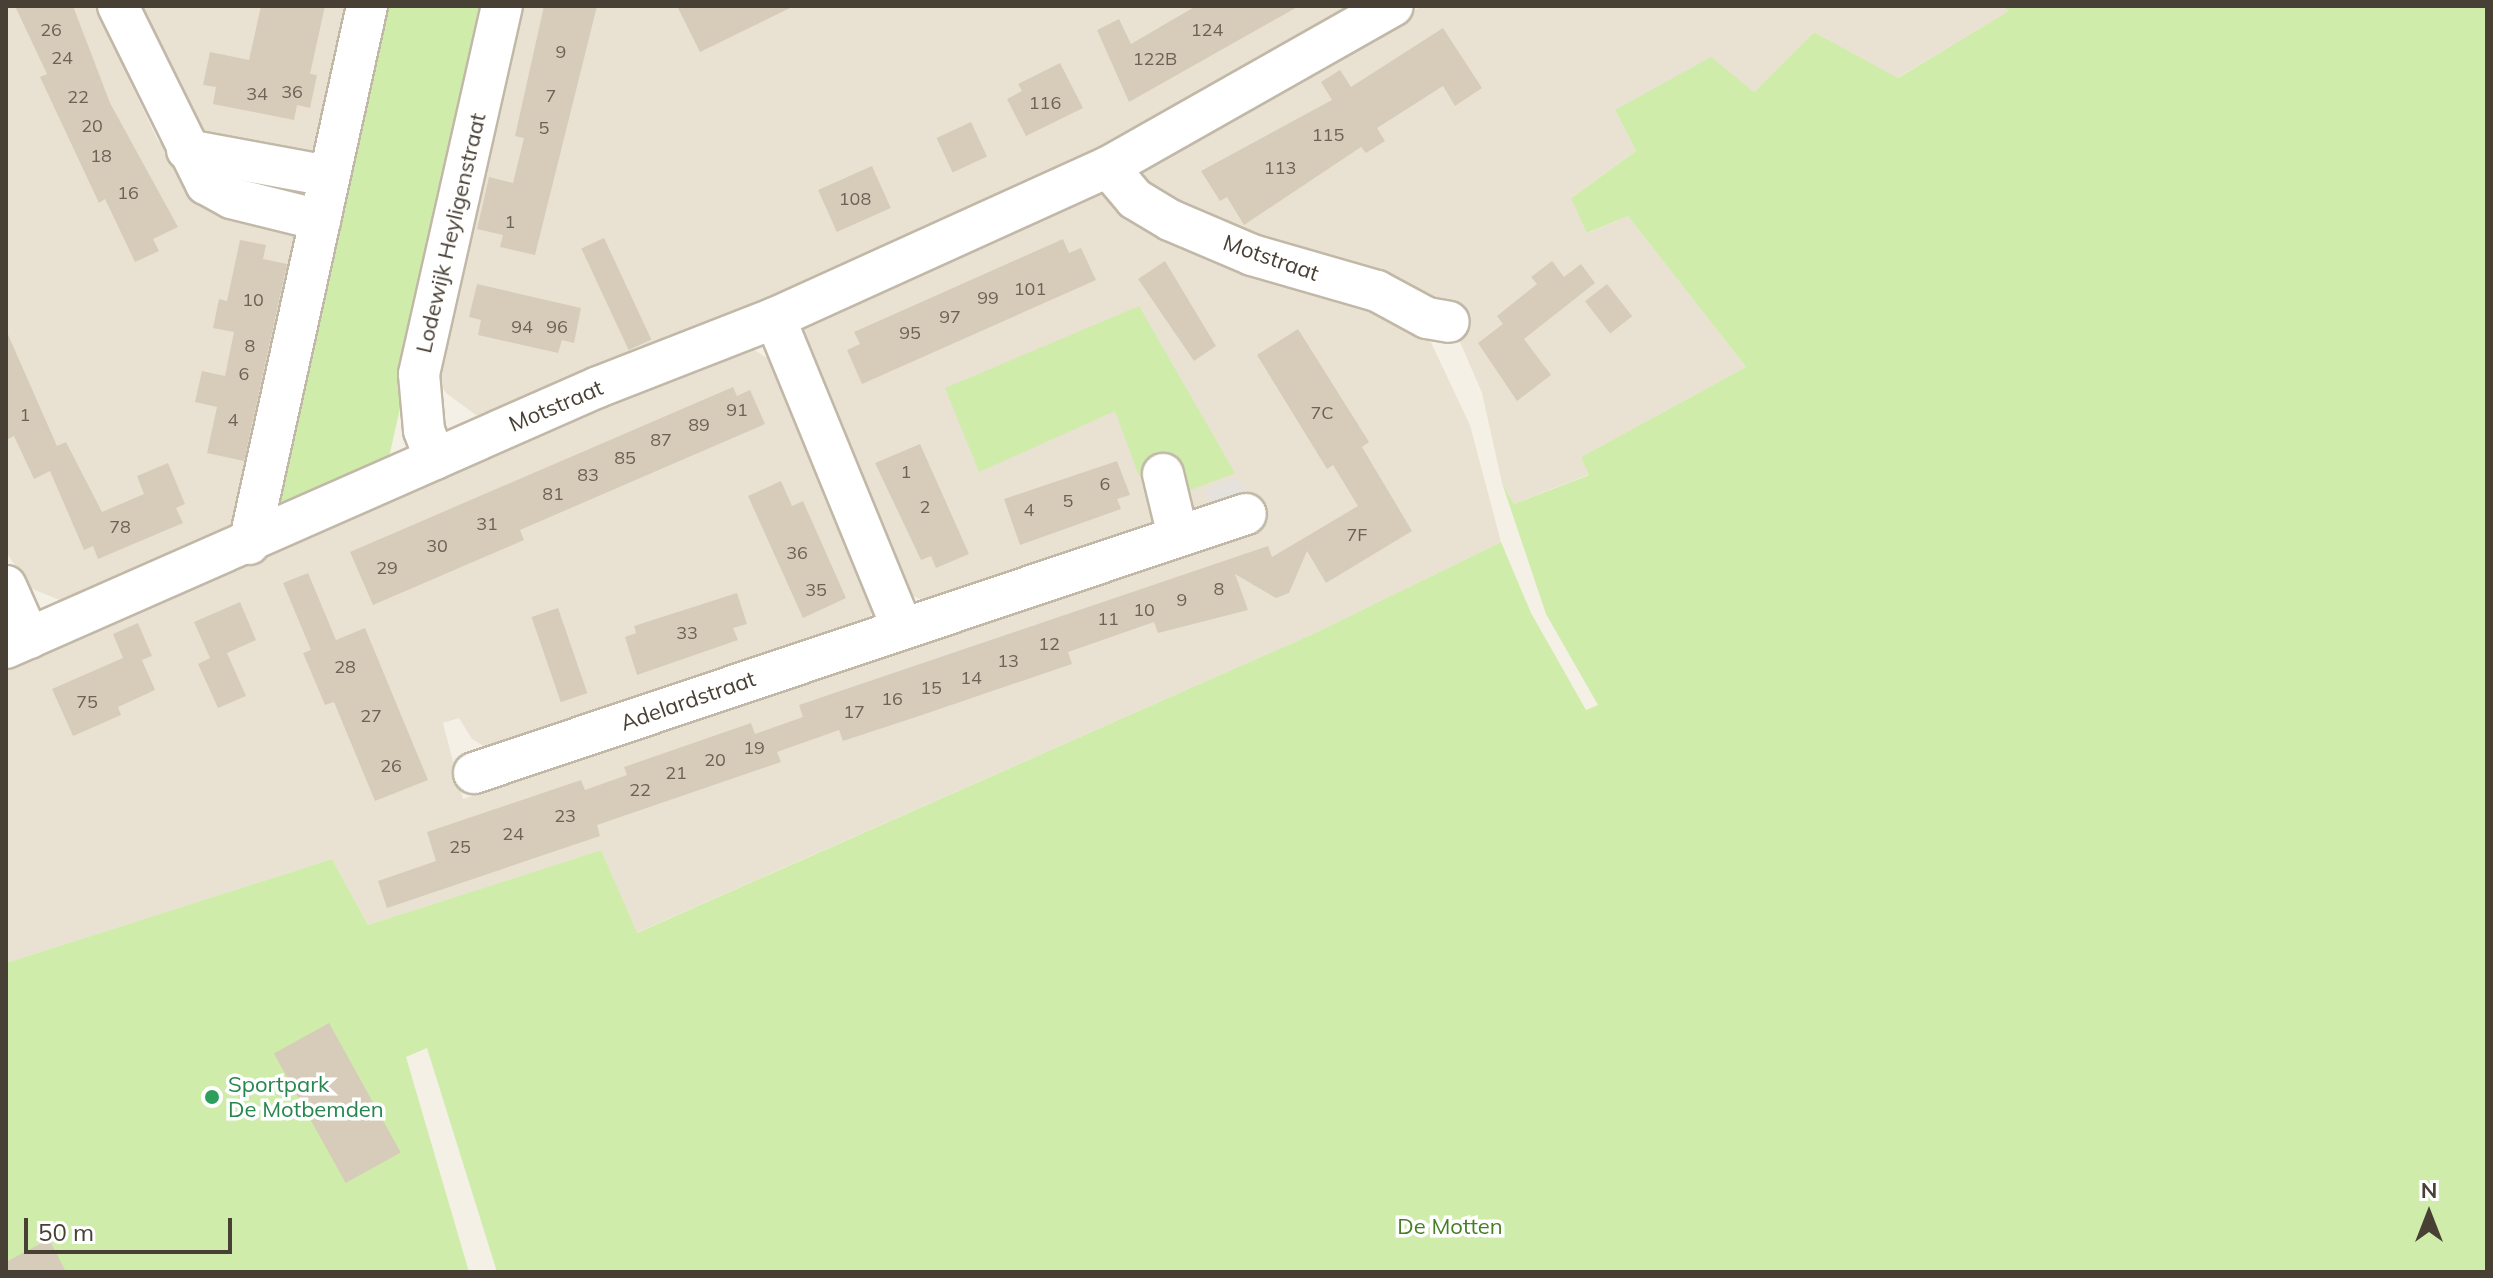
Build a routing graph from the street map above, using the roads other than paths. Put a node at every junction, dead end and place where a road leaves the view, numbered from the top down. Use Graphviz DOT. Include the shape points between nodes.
graph roads {
  1 [pos="118,6"];
  2 [pos="367,6"];
  3 [pos="502,6"];
  4 [pos="1393,6"];
  5 [pos="187,150"];
  6 [pos="1108,167"];
  7 [pos="328,176"];
  8 [pos="320,220"];
  9 [pos="775,318"];
  10 [pos="1449,322"];
  11 [pos="435,459"];
  12 [pos="1163,474"];
  13 [pos="1246,514"];
  14 [pos="1178,536"];
  15 [pos="249,544"];
  16 [pos="6,586"];
  17 [pos="902,628"];
  18 [pos="17,643"];
  19 [pos="474,773"];
  1 -- 5 [label="street"];
  2 -- 7 [label="street"];
  3 -- 11 [label="street, Lodewijk Heyligenstraat" via="419,374 424,430"];
  4 -- 6 [label="street, Motstraat"];
  5 -- 7 [label="street"];
  5 -- 8 [label="street" via="215,192"];
  6 -- 9 [label="street, Motstraat"];
  6 -- 10 [label="street, Motstraat" via="1135,199 1170,220 1252,255 1377,291 1427,318"];
  7 -- 8 [label="street"];
  8 -- 15 [label="street"];
  9 -- 11 [label="street, Motstraat"];
  9 -- 17 [label="street"];
  11 -- 15 [label="street, Motstraat"];
  12 -- 14 [label="street"];
  13 -- 14 [label="street, Adelardstraat"];
  14 -- 17 [label="street, Adelardstraat"];
  15 -- 18 [label="street, Motstraat"];
  16 -- 18 [label="street"];
  17 -- 19 [label="street, Adelardstraat"];
}
